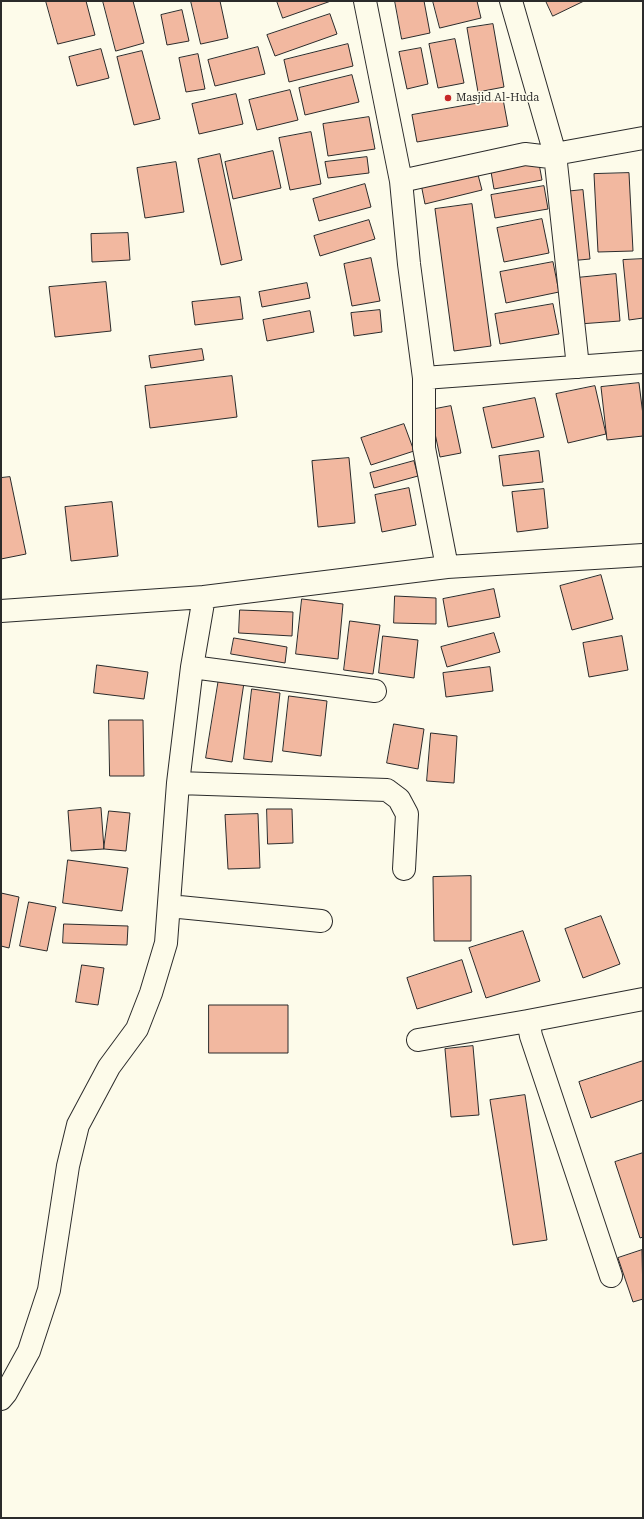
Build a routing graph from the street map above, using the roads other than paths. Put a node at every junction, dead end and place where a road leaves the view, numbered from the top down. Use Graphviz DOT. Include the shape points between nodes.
graph roads {
  1 [pos="365,1"];
  2 [pos="511,1"];
  3 [pos="643,138"];
  4 [pos="555,154"];
  5 [pos="401,181"];
  6 [pos="643,362"];
  7 [pos="578,367"];
  8 [pos="424,378"];
  9 [pos="643,555"];
  10 [pos="448,568"];
  11 [pos="204,597"];
  12 [pos="1,611"];
  13 [pos="192,667"];
  14 [pos="375,691"];
  15 [pos="178,783"];
  16 [pos="404,869"];
  17 [pos="169,906"];
  18 [pos="321,921"];
  19 [pos="643,999"];
  20 [pos="528,1020"];
  21 [pos="418,1040"];
  22 [pos="611,1276"];
  23 [pos="1,1399"];
  1 -- 5 [label="street"];
  2 -- 4 [label="street"];
  3 -- 4 [label="street"];
  4 -- 5 [label="street" via="550,157 525,154"];
  4 -- 7 [label="street"];
  5 -- 8 [label="street"];
  6 -- 7 [label="street"];
  7 -- 8 [label="street"];
  8 -- 10 [label="street" via="424,448"];
  9 -- 10 [label="street"];
  10 -- 11 [label="street"];
  11 -- 12 [label="street"];
  11 -- 13 [label="street"];
  13 -- 14 [label="street"];
  13 -- 15 [label="street"];
  15 -- 16 [label="street" via="387,790 399,799 407,814"];
  15 -- 17 [label="street"];
  17 -- 18 [label="street"];
  17 -- 23 [label="street" via="166,943 137,1029 109,1067 78,1125 68,1166 49,1290 29,1351"];
  19 -- 20 [label="street"];
  20 -- 21 [label="street"];
  20 -- 22 [label="street" via="531,1036"];
}
